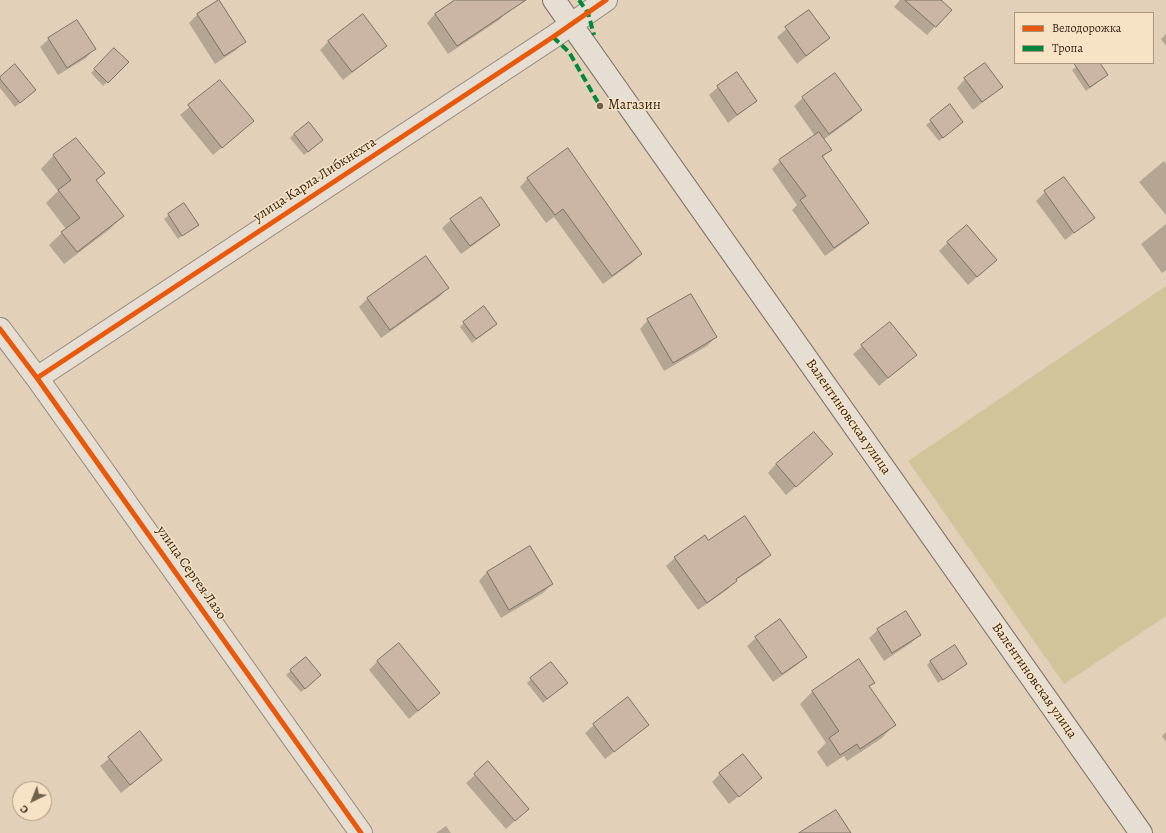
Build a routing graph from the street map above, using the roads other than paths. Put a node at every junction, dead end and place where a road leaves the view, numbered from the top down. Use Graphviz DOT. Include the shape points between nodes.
graph roads {
  1 [pos="554,0"];
  2 [pos="606,0"];
  3 [pos="572,24"];
  4 [pos="0,329"];
  5 [pos="37,378"];
  6 [pos="361,833"];
  7 [pos="1141,833"];
  1 -- 3 [label="street, Валентиновская улица"];
  2 -- 3 [label="street, улица Карла Либкнехта"];
  3 -- 5 [label="street, улица Карла Либкнехта"];
  3 -- 7 [label="street, Валентиновская улица"];
  4 -- 5 [label="street, улица Сергея Лазо"];
  5 -- 6 [label="street, улица Сергея Лазо"];
}
